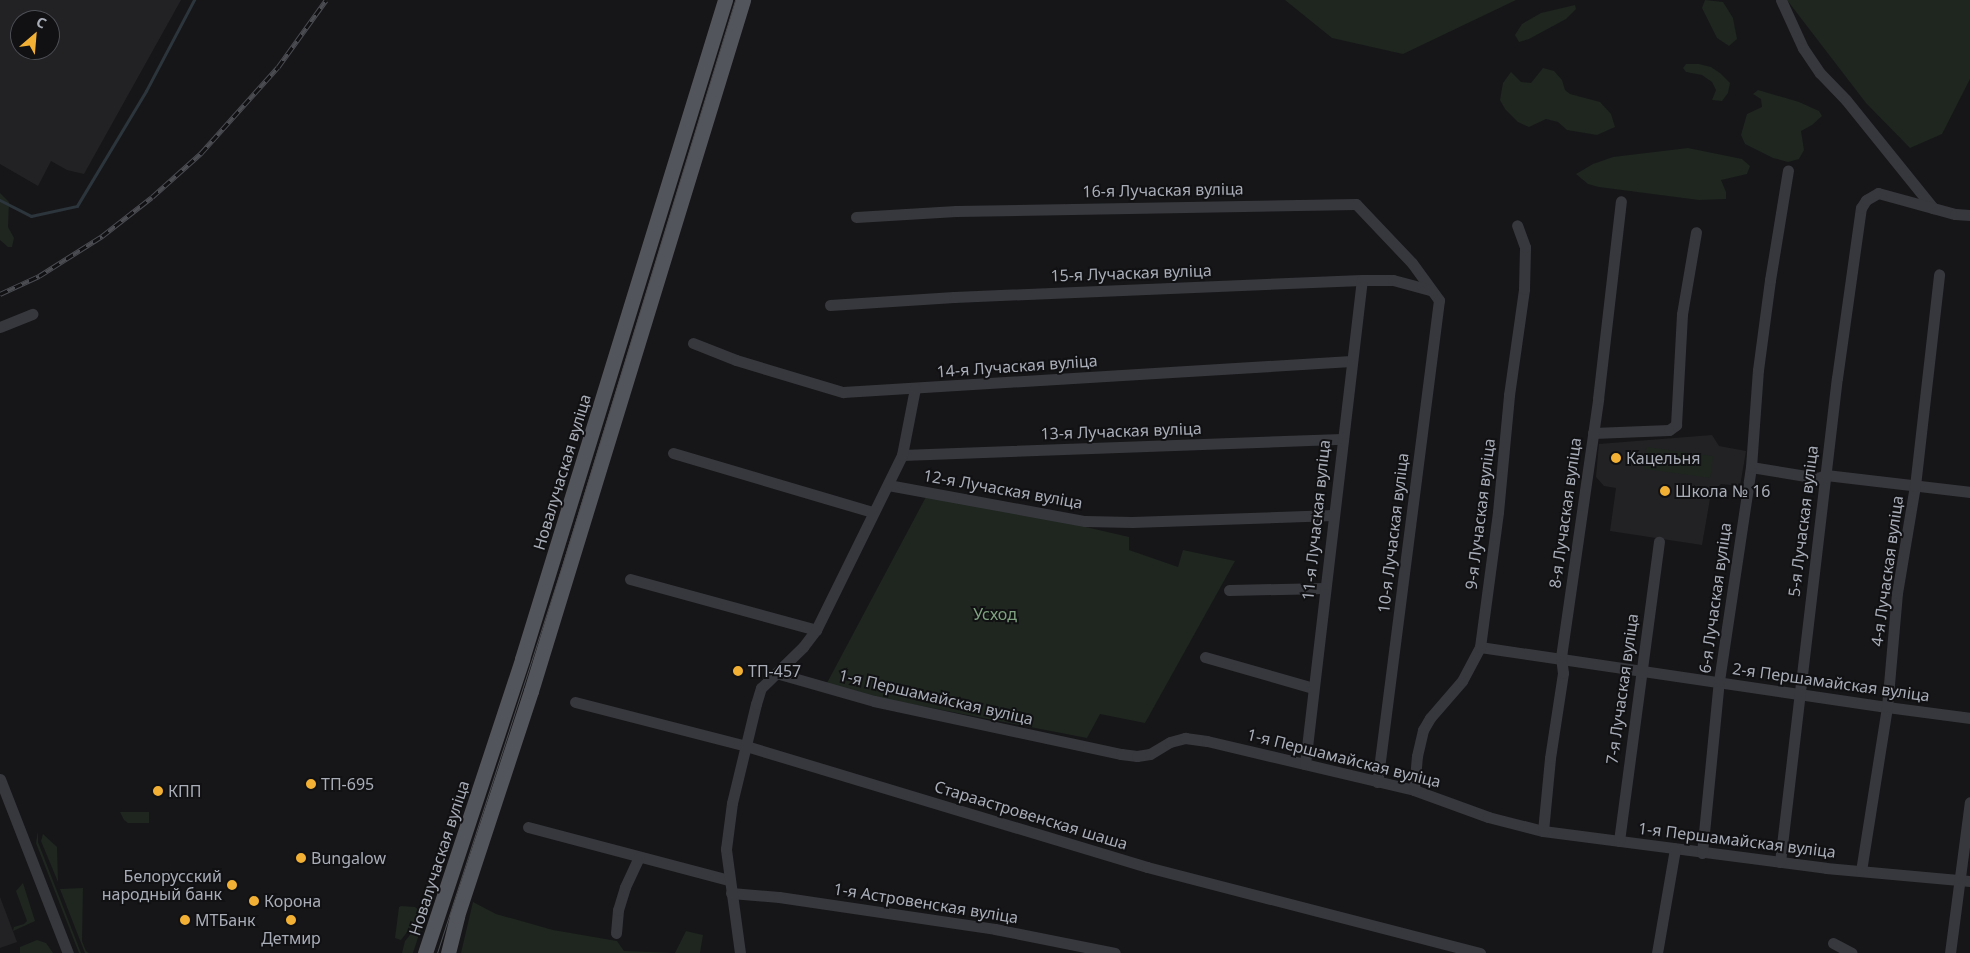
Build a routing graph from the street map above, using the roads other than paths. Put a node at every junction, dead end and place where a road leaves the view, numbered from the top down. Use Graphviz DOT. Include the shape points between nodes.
graph roads {
  1 [pos="725,0"];
  2 [pos="743,0"];
  3 [pos="1782,0"];
  4 [pos="706,65"];
  5 [pos="723,70"];
  6 [pos="1788,170"];
  7 [pos="1621,200"];
  8 [pos="1932,208"];
  9 [pos="1970,215"];
  10 [pos="856,217"];
  11 [pos="1517,225"];
  12 [pos="1696,232"];
  13 [pos="1939,274"];
  14 [pos="1362,280"];
  15 [pos="1431,290"];
  16 [pos="830,305"];
  17 [pos="32,314"];
  18 [pos="0,327"];
  19 [pos="693,343"];
  20 [pos="1351,361"];
  21 [pos="915,388"];
  22 [pos="1593,433"];
  23 [pos="1342,439"];
  24 [pos="673,453"];
  25 [pos="902,456"];
  26 [pos="1751,467"];
  27 [pos="1826,475"];
  28 [pos="888,484"];
  29 [pos="1915,486"];
  30 [pos="1970,492"];
  31 [pos="872,512"];
  32 [pos="1334,515"];
  33 [pos="1659,542"];
  34 [pos="630,579"];
  35 [pos="1325,588"];
  36 [pos="1230,590"];
  37 [pos="816,630"];
  38 [pos="1480,647"];
  39 [pos="1205,657"];
  40 [pos="1561,657"];
  41 [pos="1641,670"];
  42 [pos="776,673"];
  43 [pos="1719,681"];
  44 [pos="1313,688"];
  45 [pos="1799,694"];
  46 [pos="575,702"];
  47 [pos="1887,708"];
  48 [pos="1970,718"];
  49 [pos="746,746"];
  50 [pos="1305,764"];
  51 [pos="0,779"];
  52 [pos="1377,782"];
  53 [pos="1414,790"];
  54 [pos="1970,802"];
  55 [pos="528,827"];
  56 [pos="1543,831"];
  57 [pos="1619,841"];
  58 [pos="1674,849"];
  59 [pos="1702,853"];
  60 [pos="639,857"];
  61 [pos="1780,862"];
  62 [pos="1861,871"];
  63 [pos="729,880"];
  64 [pos="1965,880"];
  65 [pos="730,893"];
  66 [pos="441,910"];
  67 [pos="457,916"];
  68 [pos="616,933"];
  69 [pos="1833,943"];
  70 [pos="68,953"];
  71 [pos="426,953"];
  72 [pos="448,953"];
  73 [pos="740,953"];
  74 [pos="1114,953"];
  75 [pos="1480,953"];
  76 [pos="1658,953"];
  77 [pos="1852,953"];
  78 [pos="1950,953"];
  1 -- 4 [label="main road, Новалучаская вуліца"];
  2 -- 5 [label="main road"];
  3 -- 8 [label="street" via="1803,48 1820,73 1846,100"];
  4 -- 5 [label="street"];
  4 -- 66 [label="main road, Новалучаская вуліца"];
  5 -- 67 [label="main road" via="531,691"];
  6 -- 26 [label="street, 6-я Лучаская вуліца" via="1760,352"];
  7 -- 22 [label="street, 8-я Лучаская вуліца"];
  8 -- 9 [label="street"];
  8 -- 27 [label="street, 5-я Лучаская вуліца" via="1878,193 1866,200 1861,208"];
  10 -- 15 [label="street, 16-я Лучаская вуліца" via="956,211 1356,204 1412,263"];
  11 -- 38 [label="street, 9-я Лучаская вуліца" via="1525,247 1524,288"];
  12 -- 22 [label="street" via="1682,314 1676,425 1669,430"];
  13 -- 29 [label="street, 4-я Лучаская вуліца"];
  14 -- 15 [label="street, 15-я Лучаская вуліца" via="1393,280"];
  14 -- 16 [label="street, 15-я Лучаская вуліца"];
  14 -- 20 [label="street, 11-я Лучаская вуліца"];
  15 -- 52 [label="street, 10-я Лучаская вуліца" via="1439,300"];
  17 -- 18 [label="street"];
  19 -- 21 [label="street, 14-я Лучаская вуліца" via="736,360 843,392"];
  20 -- 21 [label="street, 14-я Лучаская вуліца"];
  20 -- 23 [label="street, 11-я Лучаская вуліца"];
  21 -- 25 [label="street"];
  22 -- 40 [label="street, 8-я Лучаская вуліца"];
  23 -- 25 [label="street, 13-я Лучаская вуліца"];
  23 -- 32 [label="street, 11-я Лучаская вуліца"];
  24 -- 31 [label="street"];
  25 -- 28 [label="street"];
  26 -- 27 [label="street" via="1818,478"];
  26 -- 43 [label="street, 6-я Лучаская вуліца"];
  27 -- 29 [label="street"];
  27 -- 45 [label="street, 5-я Лучаская вуліца"];
  28 -- 31 [label="street"];
  28 -- 32 [label="street, 12-я Лучаская вуліца" via="1086,520 1132,522"];
  29 -- 30 [label="street"];
  29 -- 47 [label="street, 4-я Лучаская вуліца" via="1897,593"];
  31 -- 37 [label="street"];
  32 -- 35 [label="street, 11-я Лучаская вуліца"];
  33 -- 41 [label="street, 7-я Лучаская вуліца"];
  34 -- 37 [label="street"];
  35 -- 36 [label="street"];
  35 -- 44 [label="street, 11-я Лучаская вуліца"];
  37 -- 42 [label="street"];
  38 -- 40 [label="street, 2-я Першамайская вуліца"];
  38 -- 53 [label="street, 9-я Лучаская вуліца" via="1462,681 1423,730"];
  39 -- 44 [label="street"];
  40 -- 41 [label="street, 2-я Першамайская вуліца"];
  40 -- 56 [label="street, 8-я Лучаская вуліца" via="1563,673"];
  41 -- 43 [label="street, 2-я Першамайская вуліца"];
  41 -- 57 [label="street, 7-я Лучаская вуліца"];
  42 -- 49 [label="street" via="761,688"];
  42 -- 50 [label="street, 1-я Першамайская вуліца" via="874,701 1121,754 1150,754 1170,742 1185,738"];
  43 -- 45 [label="street, 2-я Першамайская вуліца"];
  43 -- 59 [label="street, 6-я Лучаская вуліца"];
  44 -- 50 [label="street, 11-я Лучаская вуліца"];
  45 -- 47 [label="street, 2-я Першамайская вуліца"];
  45 -- 61 [label="street, 5-я Лучаская вуліца"];
  46 -- 49 [label="street, Стараастровенская шаша"];
  47 -- 48 [label="street, 2-я Першамайская вуліца"];
  47 -- 62 [label="street, 4-я Лучаская вуліца"];
  49 -- 63 [label="street" via="732,803 726,849"];
  49 -- 75 [label="street, Стараастровенская шаша" via="1147,867"];
  50 -- 52 [label="street, 1-я Першамайская вуліца"];
  51 -- 70 [label="street"];
  52 -- 53 [label="street, 1-я Першамайская вуліца"];
  53 -- 56 [label="street, 1-я Першамайская вуліца" via="1488,817"];
  54 -- 64 [label="street"];
  55 -- 60 [label="street"];
  56 -- 57 [label="street, 1-я Першамайская вуліца"];
  57 -- 58 [label="street, 1-я Першамайская вуліца"];
  58 -- 59 [label="street, 1-я Першамайская вуліца"];
  58 -- 76 [label="street"];
  59 -- 61 [label="street, 1-я Першамайская вуліца"];
  60 -- 63 [label="street"];
  60 -- 68 [label="street" via="618,910"];
  61 -- 62 [label="street, 1-я Першамайская вуліца"];
  62 -- 64 [label="street, 1-я Першамайская вуліца"];
  63 -- 65 [label="street"];
  64 -- 78 [label="street"];
  65 -- 73 [label="street"];
  65 -- 74 [label="street, 1-я Астровенская вуліца" via="779,897 995,929"];
  66 -- 67 [label="street"];
  66 -- 71 [label="main road, Новалучаская вуліца"];
  67 -- 72 [label="main road"];
  69 -- 77 [label="street"];
}
